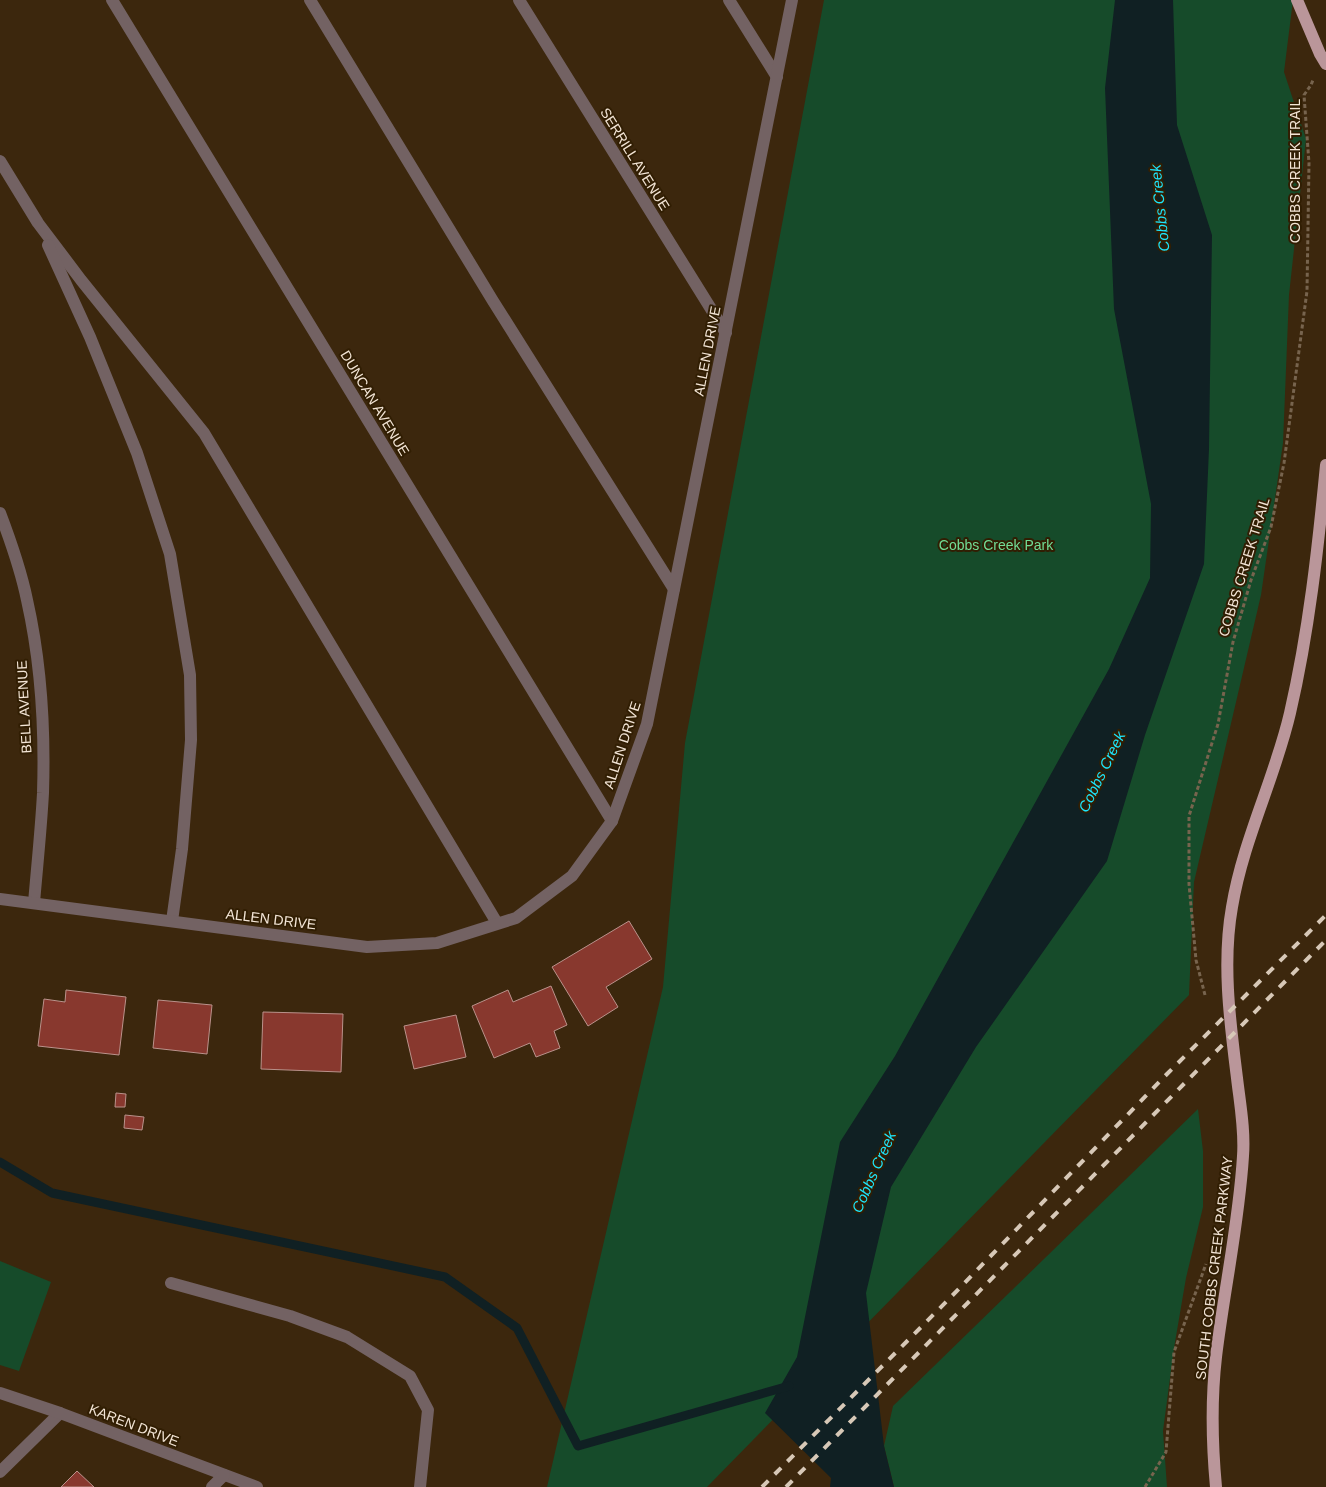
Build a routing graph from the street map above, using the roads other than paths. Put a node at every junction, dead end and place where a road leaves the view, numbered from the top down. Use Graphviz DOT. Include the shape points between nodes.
graph roads {
  1 [pos="112,0"];
  2 [pos="310,0"];
  3 [pos="519,0"];
  4 [pos="729,0"];
  5 [pos="792,0"];
  6 [pos="1297,0"];
  7 [pos="1326,64"];
  8 [pos="776,76"];
  9 [pos="0,161"];
  10 [pos="38,223"];
  11 [pos="726,333"];
  12 [pos="1326,465"];
  13 [pos="0,513"];
  14 [pos="674,589"];
  15 [pos="612,822"];
  16 [pos="0,899"];
  17 [pos="34,903"];
  18 [pos="172,921"];
  19 [pos="497,923"];
  20 [pos="171,1283"];
  21 [pos="0,1393"];
  22 [pos="60,1413"];
  23 [pos="0,1472"];
  24 [pos="224,1475"];
  25 [pos="212,1487"];
  26 [pos="257,1487"];
  27 [pos="420,1487"];
  28 [pos="1216,1487"];
  1 -- 15 [label="street, DUNCAN AVENUE"];
  2 -- 14 [label="street" via="493,302"];
  3 -- 11 [label="street, SERRILL AVENUE"];
  4 -- 8 [label="street"];
  5 -- 8 [label="street, ALLEN DRIVE"];
  6 -- 7 [label="main road"];
  8 -- 11 [label="street, ALLEN DRIVE"];
  9 -- 10 [label="street"];
  10 -- 18 [label="street" via="90,337 137,453 170,554 190,675 191,740"];
  10 -- 19 [label="street" via="204,433"];
  11 -- 14 [label="street, ALLEN DRIVE"];
  12 -- 28 [label="main road, SOUTH COBBS CREEK PARKWAY" via="1318,546 1290,715 1238,876 1231,909 1228,1000 1243,1153 1216,1357 1213,1405"];
  13 -- 17 [label="street, BELL AVENUE" via="27,601 42,706 43,793"];
  14 -- 15 [label="street, ALLEN DRIVE" via="647,724"];
  15 -- 19 [label="street, ALLEN DRIVE" via="572,876 516,918"];
  16 -- 17 [label="street, ALLEN DRIVE"];
  17 -- 18 [label="street, ALLEN DRIVE"];
  18 -- 19 [label="street, ALLEN DRIVE" via="367,947 437,943"];
  20 -- 27 [label="street" via="290,1316 347,1337 410,1376 428,1410"];
  21 -- 22 [label="street, KAREN DRIVE"];
  22 -- 23 [label="street"];
  22 -- 24 [label="street, KAREN DRIVE"];
  24 -- 25 [label="street"];
  24 -- 26 [label="street, KAREN DRIVE"];
}
